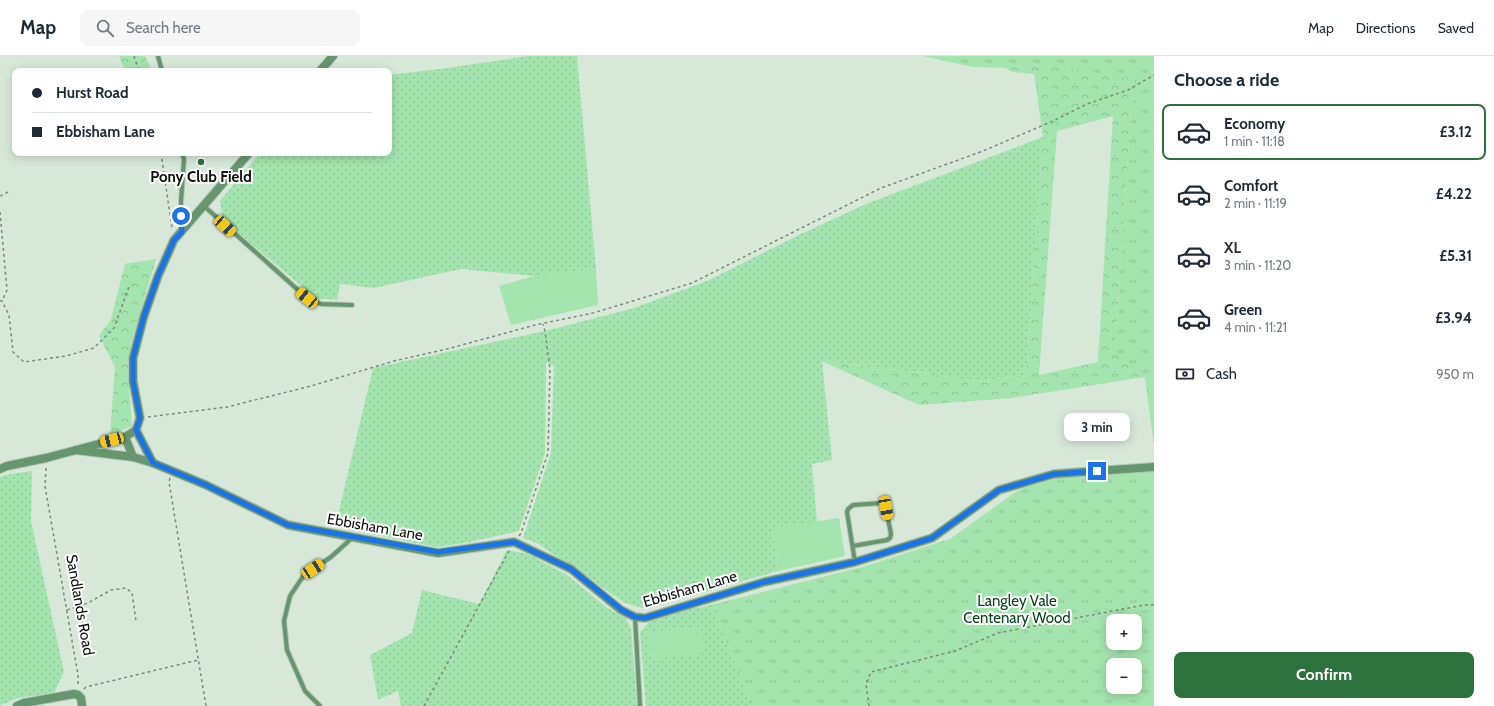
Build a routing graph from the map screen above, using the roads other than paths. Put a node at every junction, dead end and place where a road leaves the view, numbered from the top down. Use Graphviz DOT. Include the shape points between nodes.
graph roads {
  1 [pos="158,56"];
  2 [pos="334,56"];
  3 [pos="161,68"];
  4 [pos="323,68"];
  5 [pos="183,156"];
  6 [pos="247,156"];
  7 [pos="204,206"];
  8 [pos="182,232"];
  9 [pos="352,305"];
  10 [pos="136,430"];
  11 [pos="125,437"];
  12 [pos="76,450"];
  13 [pos="133,457"];
  14 [pos="153,463"];
  15 [pos="1154,467"];
  16 [pos="0,469"];
  17 [pos="353,537"];
  18 [pos="853,546"];
  19 [pos="855,562"];
  20 [pos="635,617"];
  21 [pos="17,706"];
  22 [pos="82,706"];
  23 [pos="320,706"];
  24 [pos="640,706"];
  1 -- 3 [label="lane"];
  2 -- 4 [label="street"];
  5 -- 8 [label="lane"];
  6 -- 7 [label="street"];
  7 -- 8 [label="street"];
  7 -- 9 [label="lane" via="307,298 321,304"];
  8 -- 10 [label="street" via="174,240 158,276 133,358 133,381 140,418"];
  10 -- 11 [label="street, Ebbisham Lane"];
  10 -- 14 [label="street"];
  11 -- 12 [label="street, Ebbisham Lane"];
  11 -- 13 [label="street"];
  12 -- 13 [label="street, Ebbisham Lane"];
  12 -- 16 [label="street, Ebbisham Lane"];
  13 -- 14 [label="street, Ebbisham Lane"];
  14 -- 17 [label="street, Ebbisham Lane" via="206,485 288,525"];
  15 -- 19 [label="street, Ebbisham Lane" via="1054,474 999,490 932,538"];
  17 -- 20 [label="street, Ebbisham Lane" via="438,552 514,542 571,569 622,610"];
  17 -- 23 [label="lane" via="331,557 304,575 290,596 284,621 287,650 305,690"];
  18 -- 18 [label="lane" via="848,509 853,505 883,503 890,538"];
  18 -- 19 [label="lane"];
  19 -- 20 [label="street, Ebbisham Lane" via="764,582 645,618"];
  20 -- 24 [label="lane"];
  21 -- 22 [label="street" via="74,694 81,698"];
}
